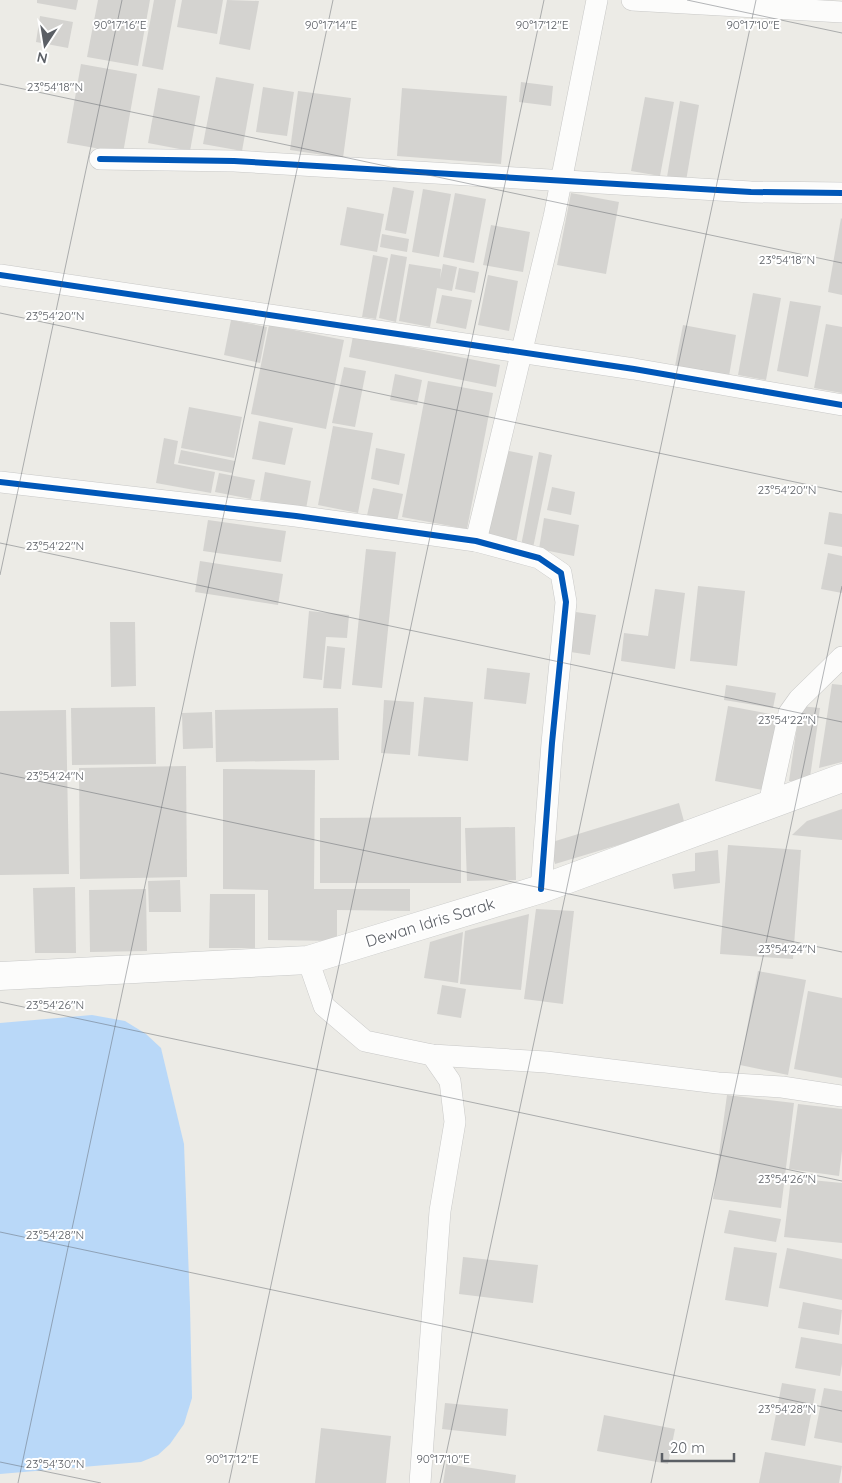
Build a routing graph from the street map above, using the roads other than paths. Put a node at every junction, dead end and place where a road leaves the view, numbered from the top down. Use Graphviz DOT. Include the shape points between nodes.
graph roads {
  1 [pos="597,0"];
  2 [pos="632,0"];
  3 [pos="842,12"];
  4 [pos="100,159"];
  5 [pos="561,181"];
  6 [pos="842,193"];
  7 [pos="0,275"];
  8 [pos="520,352"];
  9 [pos="842,405"];
  10 [pos="0,482"];
  11 [pos="476,542"];
  12 [pos="842,657"];
  13 [pos="842,778"];
  14 [pos="768,804"];
  15 [pos="541,889"];
  16 [pos="308,960"];
  17 [pos="0,976"];
  18 [pos="432,1056"];
  19 [pos="842,1096"];
  20 [pos="420,1483"];
  1 -- 5 [label="street"];
  2 -- 3 [label="street"];
  4 -- 5 [label="street" via="234,161"];
  5 -- 6 [label="street" via="751,192"];
  5 -- 8 [label="street"];
  7 -- 8 [label="street"];
  8 -- 9 [label="street"];
  8 -- 11 [label="street"];
  10 -- 11 [label="street" via="296,516"];
  11 -- 15 [label="street" via="539,558 562,573 566,602"];
  12 -- 14 [label="street" via="789,713"];
  13 -- 14 [label="main road, Dewan Idris Sarak"];
  14 -- 15 [label="main road, Dewan Idris Sarak"];
  15 -- 16 [label="main road, Dewan Idris Sarak"];
  16 -- 17 [label="main road, Dewan Idris Sarak"];
  16 -- 18 [label="street" via="324,1006 365,1041"];
  18 -- 19 [label="street" via="546,1062"];
  18 -- 20 [label="street" via="450,1081 455,1122 440,1218"];
}
